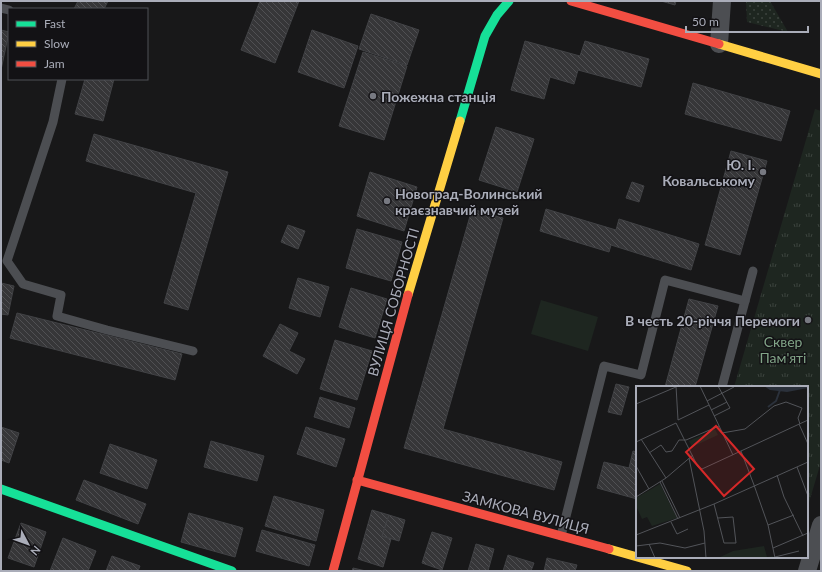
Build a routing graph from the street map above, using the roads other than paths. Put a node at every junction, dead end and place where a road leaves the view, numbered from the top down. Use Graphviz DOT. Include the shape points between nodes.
graph roads {
  1 [pos="510,1"];
  2 [pos="571,1"];
  3 [pos="722,1"];
  4 [pos="718,44"];
  5 [pos="821,74"];
  6 [pos="62,80"];
  7 [pos="753,271"];
  8 [pos="745,300"];
  9 [pos="193,351"];
  10 [pos="722,386"];
  11 [pos="357,480"];
  12 [pos="1,489"];
  13 [pos="821,525"];
  14 [pos="561,536"];
  15 [pos="636,557"];
  16 [pos="638,558"];
  17 [pos="676,558"];
  18 [pos="680,570"];
  19 [pos="232,571"];
  20 [pos="332,571"];
  21 [pos="807,571"];
  1 -- 11 [label="street, ВУЛИЦЯ СОБОРНОСТІ" via="497,15 485,36 407,299"];
  2 -- 4 [label="street"];
  3 -- 4 [label="street"];
  4 -- 5 [label="street"];
  6 -- 9 [label="lane" via="53,122 8,261 23,284 61,295 58,316"];
  7 -- 8 [label="lane"];
  8 -- 10 [label="lane"];
  8 -- 14 [label="lane" via="665,280 641,375 604,366"];
  11 -- 14 [label="street, ЗАМКОВА ВУЛИЦЯ"];
  11 -- 20 [label="street, ВУЛИЦЯ СОБОРНОСТІ"];
  12 -- 19 [label="street"];
  13 -- 21 [label="street"];
  14 -- 15 [label="street, ЗАМКОВА ВУЛИЦЯ"];
  16 -- 18 [label="street, ЗАМКОВА ВУЛИЦЯ"];
  17 -- 18 [label="lane"];
}
